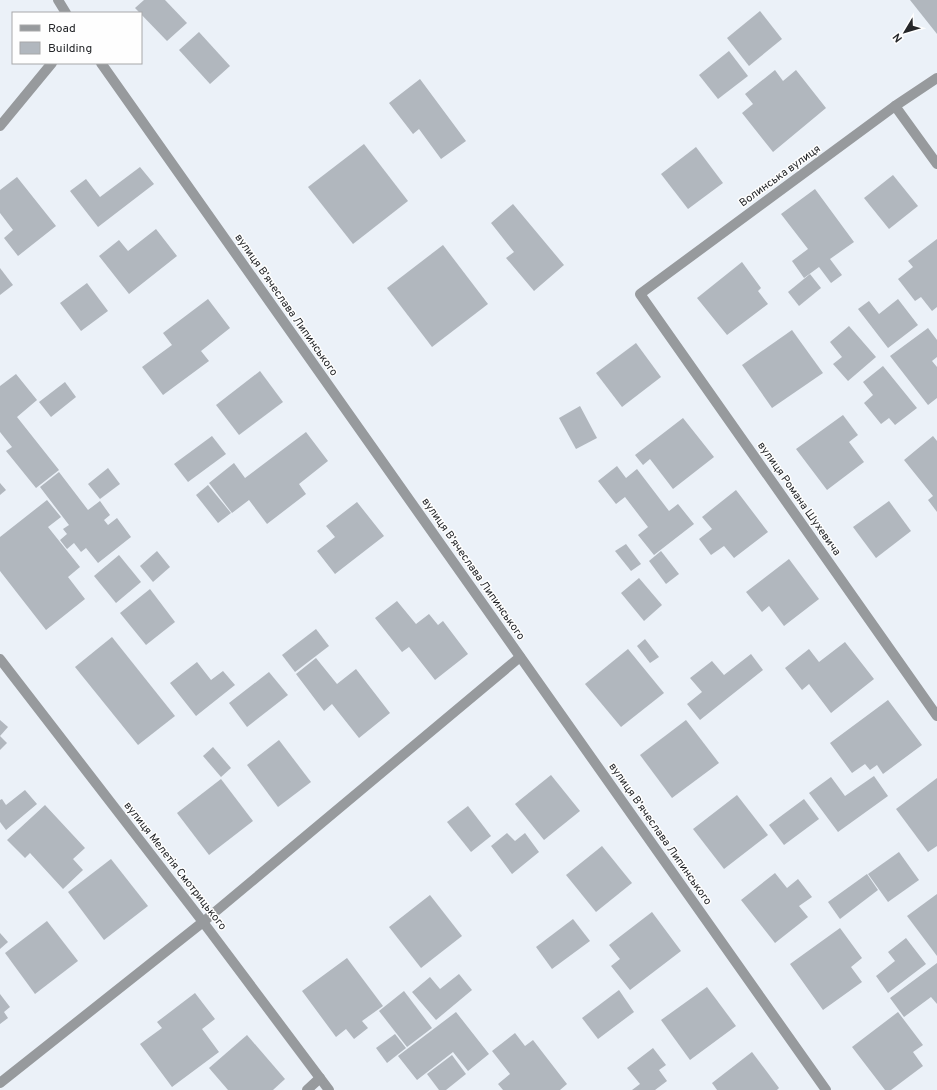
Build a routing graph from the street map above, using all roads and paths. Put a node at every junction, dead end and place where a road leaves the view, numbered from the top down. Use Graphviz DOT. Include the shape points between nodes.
graph roads {
  1 [pos="58,0"];
  2 [pos="65,12"];
  3 [pos="51,64"];
  4 [pos="102,64"];
  5 [pos="937,78"];
  6 [pos="895,106"];
  7 [pos="0,126"];
  8 [pos="937,164"];
  9 [pos="641,296"];
  10 [pos="520,657"];
  11 [pos="0,659"];
  12 [pos="937,716"];
  13 [pos="203,922"];
  14 [pos="320,1078"];
  15 [pos="0,1083"];
  16 [pos="307,1090"];
  17 [pos="329,1090"];
  18 [pos="826,1090"];
  1 -- 2 [label="street"];
  3 -- 7 [label="street"];
  4 -- 10 [label="street, вулиця Вʼячеслава Липинського"];
  5 -- 6 [label="street, Волинська вулиця"];
  6 -- 8 [label="street"];
  6 -- 9 [label="street, Волинська вулиця" via="647,288"];
  9 -- 12 [label="street, вулиця Романа Шухевича"];
  10 -- 13 [label="street"];
  10 -- 18 [label="street, вулиця Вʼячеслава Липинського"];
  11 -- 13 [label="street, вулиця Мелетія Смотрицького"];
  13 -- 14 [label="street, вулиця Мелетія Смотрицького"];
  13 -- 15 [label="street"];
  14 -- 16 [label="street"];
  14 -- 17 [label="street, вулиця Мелетія Смотрицького"];
}
